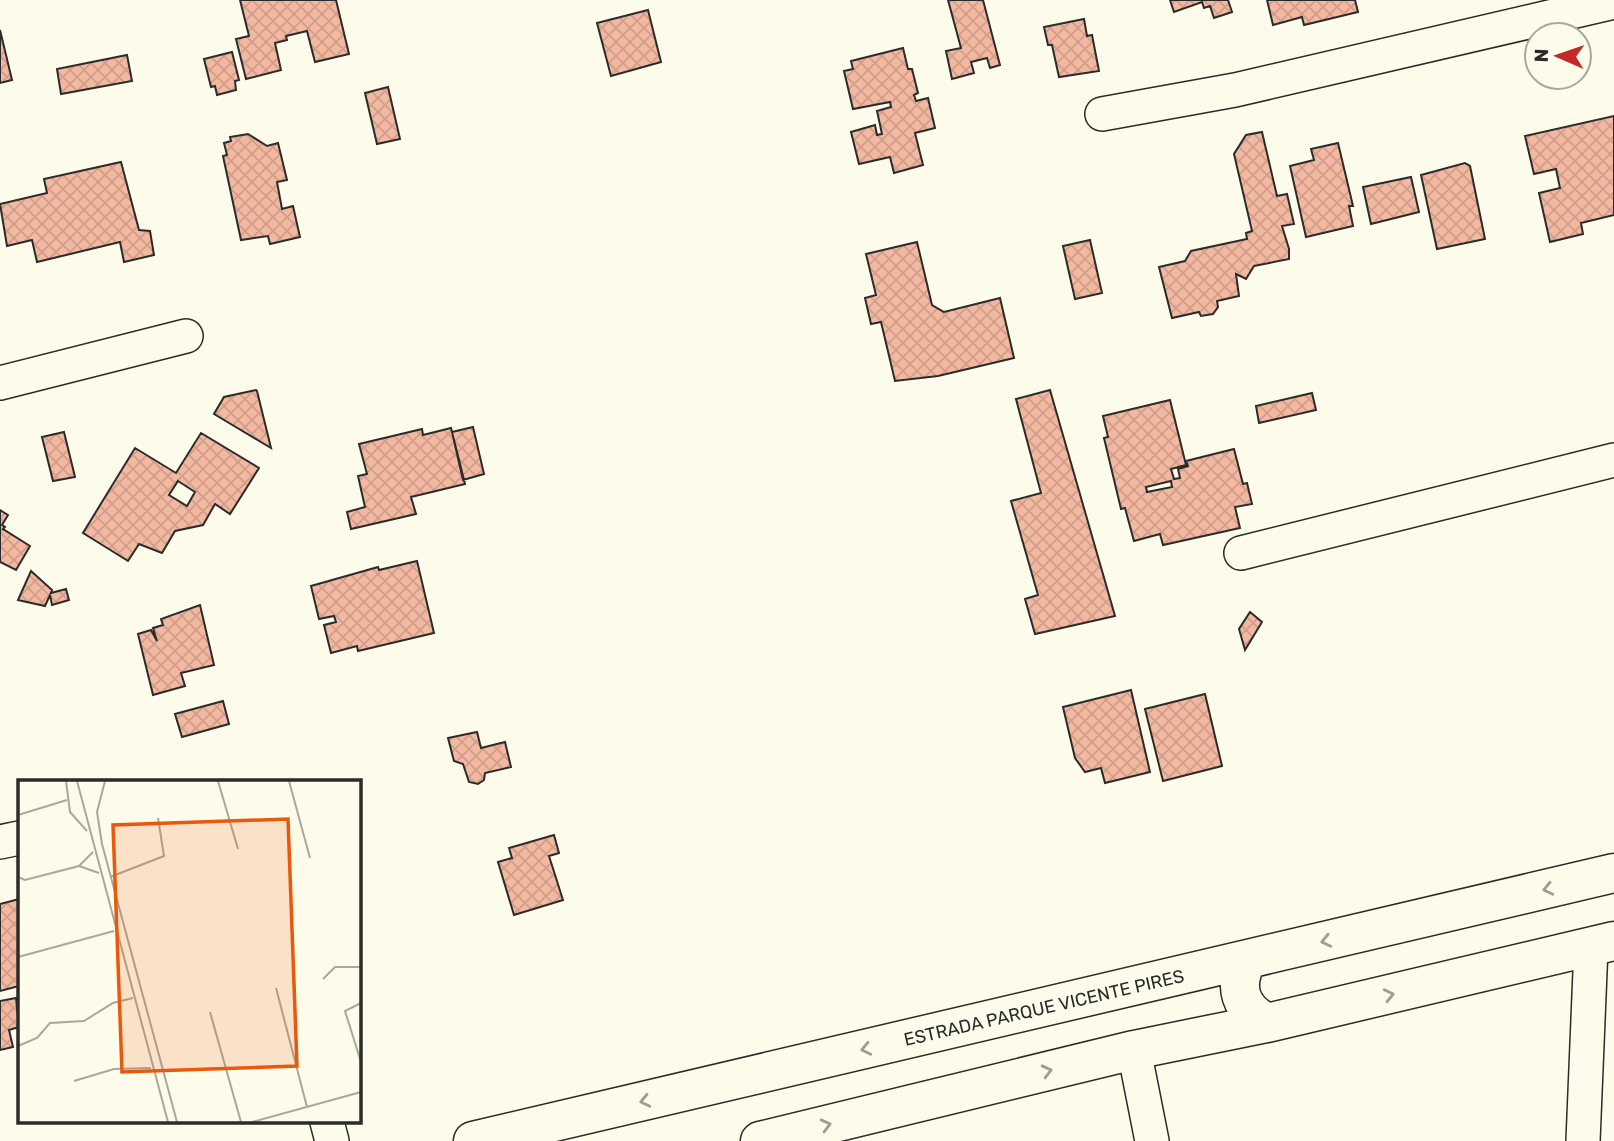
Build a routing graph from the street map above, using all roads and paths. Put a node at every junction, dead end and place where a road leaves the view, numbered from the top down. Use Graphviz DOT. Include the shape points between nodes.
graph roads {
  1 [pos="1614,2"];
  2 [pos="1102,114"];
  3 [pos="186,336"];
  4 [pos="0,383"];
  5 [pos="1614,460"];
  6 [pos="1241,553"];
  7 [pos="18,838"];
  8 [pos="0,842"];
  9 [pos="1614,873"];
  10 [pos="1602,944"];
  11 [pos="1247,960"];
  12 [pos="1267,1023"];
  13 [pos="1134,1051"];
  14 [pos="328,1124"];
  15 [pos="332,1141"];
  16 [pos="473,1141"];
  17 [pos="760,1141"];
  18 [pos="1152,1141"];
  19 [pos="1583,1141"];
  1 -- 2 [label="street" via="1236,90"];
  3 -- 4 [label="street"];
  5 -- 6 [label="street"];
  7 -- 8 [label="street"];
  9 -- 11 [label="main road, ESTRADA PARQUE VICENTE PIRES, one-way"];
  12 -- 10 [label="main road, one-way"];
  10 -- 19 [label="street"];
  11 -- 12 [label="main road" via="1239,989 1244,1004"];
  11 -- 16 [label="main road, ESTRADA PARQUE VICENTE PIRES, one-way"];
  12 -- 13 [label="main road"];
  17 -- 13 [label="main road, one-way"];
  13 -- 18 [label="street"];
  14 -- 15 [label="street"];
}
